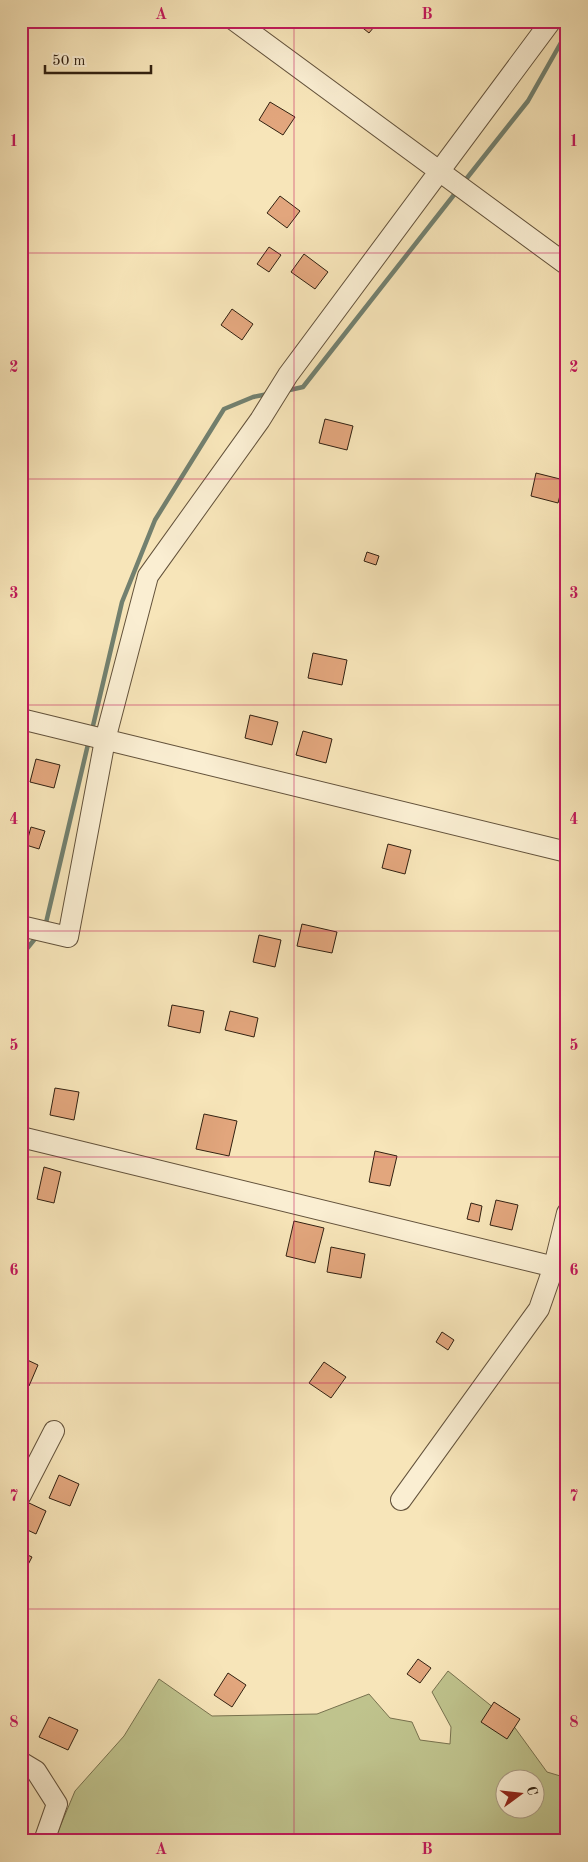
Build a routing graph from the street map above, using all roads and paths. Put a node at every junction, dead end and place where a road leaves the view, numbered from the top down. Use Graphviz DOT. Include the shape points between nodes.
graph roads {
  1 [pos="235,21"];
  2 [pos="551,21"];
  3 [pos="438,173"];
  4 [pos="567,266"];
  5 [pos="21,718"];
  6 [pos="105,740"];
  7 [pos="567,852"];
  8 [pos="21,926"];
  9 [pos="21,1137"];
  10 [pos="567,1213"];
  11 [pos="560,1268"];
  12 [pos="54,1431"];
  13 [pos="21,1495"];
  14 [pos="401,1500"];
  15 [pos="21,1762"];
  16 [pos="44,1841"];
  1 -- 3 [label="street"];
  2 -- 3 [label="street"];
  3 -- 4 [label="street"];
  3 -- 6 [label="street" via="288,375 260,420 148,576"];
  5 -- 6 [label="street"];
  6 -- 7 [label="street"];
  6 -- 8 [label="street" via="68,937"];
  9 -- 11 [label="street"];
  10 -- 11 [label="street"];
  11 -- 14 [label="street" via="539,1309"];
  12 -- 13 [label="street"];
  15 -- 16 [label="street" via="36,1770 57,1804"];
}
